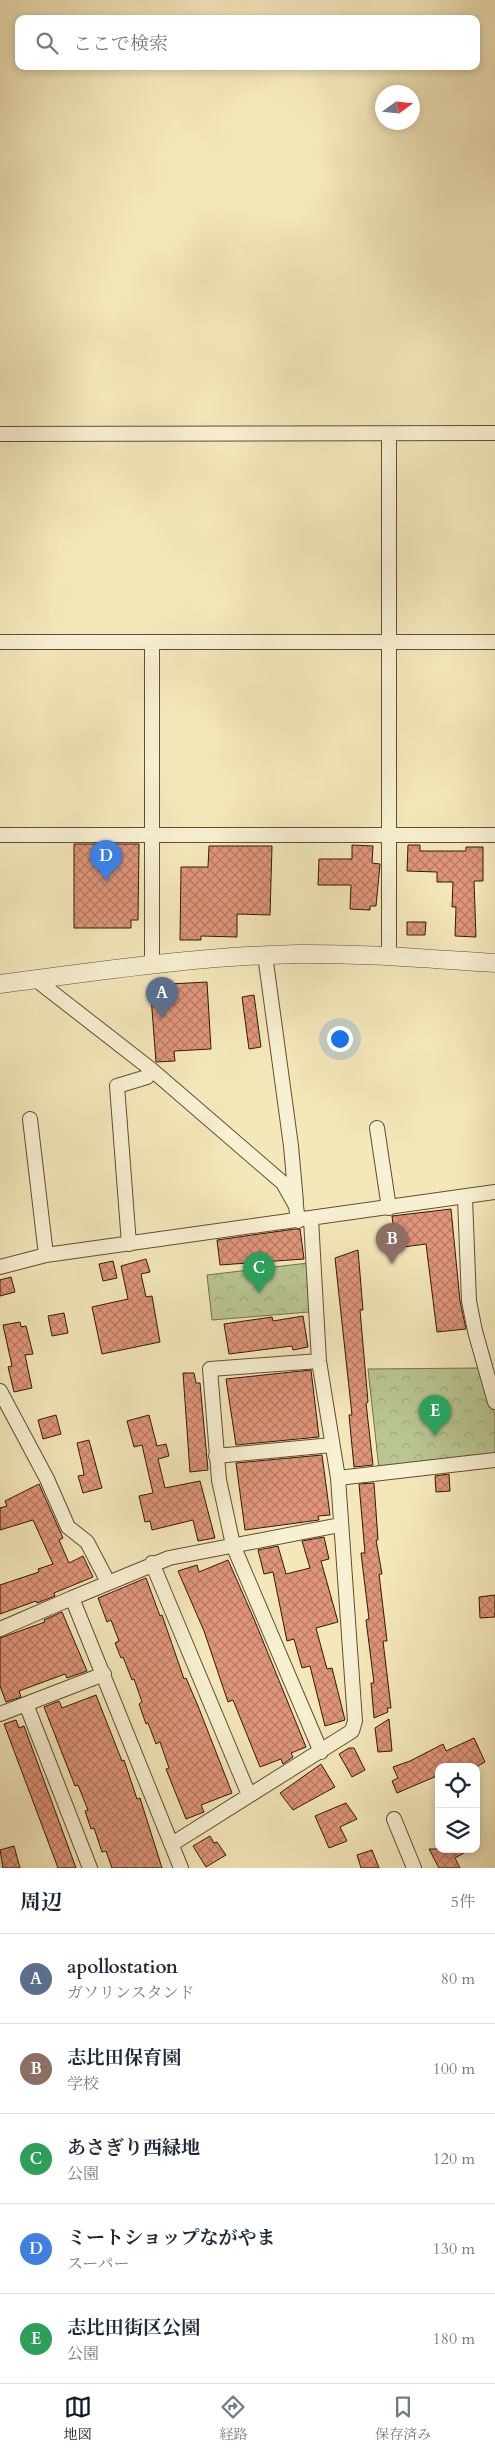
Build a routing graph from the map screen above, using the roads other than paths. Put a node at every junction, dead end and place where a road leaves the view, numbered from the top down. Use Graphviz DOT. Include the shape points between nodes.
graph roads {
  1 [pos="495,433"];
  2 [pos="0,434"];
  3 [pos="389,434"];
  4 [pos="0,642"];
  5 [pos="152,642"];
  6 [pos="495,642"];
  7 [pos="388,643"];
  8 [pos="152,834"];
  9 [pos="0,835"];
  10 [pos="389,835"];
  11 [pos="495,835"];
  12 [pos="265,955"];
  13 [pos="389,957"];
  14 [pos="495,963"];
  15 [pos="152,964"];
  16 [pos="35,979"];
  17 [pos="0,984"];
  18 [pos="152,1070"];
  19 [pos="30,1119"];
  20 [pos="377,1128"];
  21 [pos="495,1192"];
  22 [pos="465,1198"];
  23 [pos="296,1206"];
  24 [pos="389,1208"];
  25 [pos="304,1220"];
  26 [pos="129,1244"];
  27 [pos="46,1255"];
  28 [pos="0,1267"];
  29 [pos="319,1361"];
  30 [pos="0,1391"];
  31 [pos="495,1402"];
  32 [pos="332,1445"];
  33 [pos="216,1456"];
  34 [pos="495,1460"];
  35 [pos="338,1478"];
  36 [pos="340,1525"];
  37 [pos="234,1545"];
  38 [pos="152,1563"];
  39 [pos="108,1582"];
  40 [pos="72,1598"];
  41 [pos="0,1629"];
  42 [pos="104,1674"];
  43 [pos="26,1704"];
  44 [pos="0,1714"];
  45 [pos="321,1752"];
  46 [pos="249,1795"];
  47 [pos="394,1819"];
  48 [pos="172,1844"];
  49 [pos="90,1868"];
  50 [pos="181,1868"];
  51 [pos="414,1868"];
  1 -- 3 [label="street"];
  2 -- 3 [label="street"];
  3 -- 7 [label="street"];
  4 -- 5 [label="street"];
  5 -- 7 [label="street"];
  5 -- 8 [label="street"];
  6 -- 7 [label="street"];
  7 -- 10 [label="street"];
  8 -- 9 [label="street"];
  8 -- 10 [label="street"];
  8 -- 15 [label="street"];
  10 -- 11 [label="street"];
  10 -- 13 [label="street"];
  12 -- 13 [label="street"];
  12 -- 15 [label="street"];
  12 -- 23 [label="street"];
  13 -- 14 [label="street"];
  15 -- 16 [label="street"];
  16 -- 17 [label="street"];
  16 -- 18 [label="street"];
  18 -- 23 [label="street" via="283,1183"];
  18 -- 26 [label="street" via="147,1077 117,1086"];
  19 -- 27 [label="street"];
  20 -- 24 [label="street"];
  21 -- 22 [label="street"];
  22 -- 24 [label="street"];
  22 -- 31 [label="street" via="469,1301"];
  23 -- 25 [label="street"];
  24 -- 25 [label="street"];
  25 -- 26 [label="street"];
  25 -- 29 [label="street"];
  26 -- 27 [label="street"];
  27 -- 28 [label="street"];
  29 -- 32 [label="street"];
  29 -- 33 [label="street" via="210,1370"];
  30 -- 39 [label="street" via="47,1479 68,1527 87,1542"];
  32 -- 33 [label="street"];
  32 -- 35 [label="street"];
  33 -- 37 [label="street"];
  34 -- 35 [label="street"];
  35 -- 36 [label="street"];
  36 -- 37 [label="street"];
  36 -- 45 [label="street" via="355,1721 352,1732"];
  37 -- 38 [label="street"];
  37 -- 45 [label="street"];
  38 -- 39 [label="street"];
  38 -- 46 [label="street"];
  39 -- 40 [label="street"];
  40 -- 41 [label="street"];
  40 -- 42 [label="street"];
  42 -- 43 [label="street"];
  42 -- 48 [label="street"];
  43 -- 44 [label="street"];
  43 -- 49 [label="street"];
  45 -- 46 [label="street"];
  46 -- 48 [label="street"];
  47 -- 51 [label="street"];
  48 -- 50 [label="street"];
}
